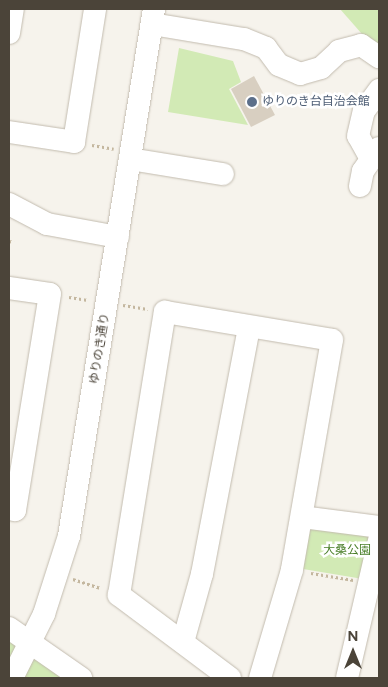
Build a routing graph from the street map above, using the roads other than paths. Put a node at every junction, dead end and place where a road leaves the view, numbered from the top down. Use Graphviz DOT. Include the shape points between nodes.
graph roads {
  1 [pos="13,9"];
  2 [pos="95,9"];
  3 [pos="153,16"];
  4 [pos="9,33"];
  5 [pos="379,57"];
  6 [pos="379,90"];
  7 [pos="9,132"];
  8 [pos="375,153"];
  9 [pos="131,155"];
  10 [pos="210,177"];
  11 [pos="360,186"];
  12 [pos="9,204"];
  13 [pos="118,237"];
  14 [pos="9,288"];
  15 [pos="249,327"];
  16 [pos="9,509"];
  17 [pos="302,517"];
  18 [pos="379,527"];
  19 [pos="379,542"];
  20 [pos="9,628"];
  21 [pos="183,642"];
  22 [pos="32,644"];
  23 [pos="12,678"];
  24 [pos="80,678"];
  25 [pos="230,678"];
  26 [pos="260,678"];
  27 [pos="347,678"];
  1 -- 4 [label="street"];
  2 -- 7 [label="street" via="74,142"];
  3 -- 5 [label="street" via="244,39 266,48 279,66 300,74 321,68 339,51 361,45"];
  3 -- 9 [label="street, ゆりのき通り"];
  6 -- 8 [label="street" via="364,111 358,136"];
  8 -- 11 [label="street"];
  9 -- 10 [label="street"];
  9 -- 13 [label="street, ゆりのき通り"];
  12 -- 13 [label="street" via="48,224"];
  13 -- 22 [label="street, ゆりのき通り" via="77,492 59,574"];
  14 -- 16 [label="street" via="50,294 15,510"];
  15 -- 17 [label="street" via="332,340"];
  15 -- 21 [label="street" via="202,574"];
  15 -- 21 [label="street" via="166,312 119,595"];
  17 -- 18 [label="street"];
  17 -- 26 [label="street" via="292,570"];
  19 -- 27 [label="street"];
  20 -- 22 [label="street"];
  21 -- 25 [label="street"];
  22 -- 23 [label="street, ゆりのき通り"];
  22 -- 24 [label="street"];
}
